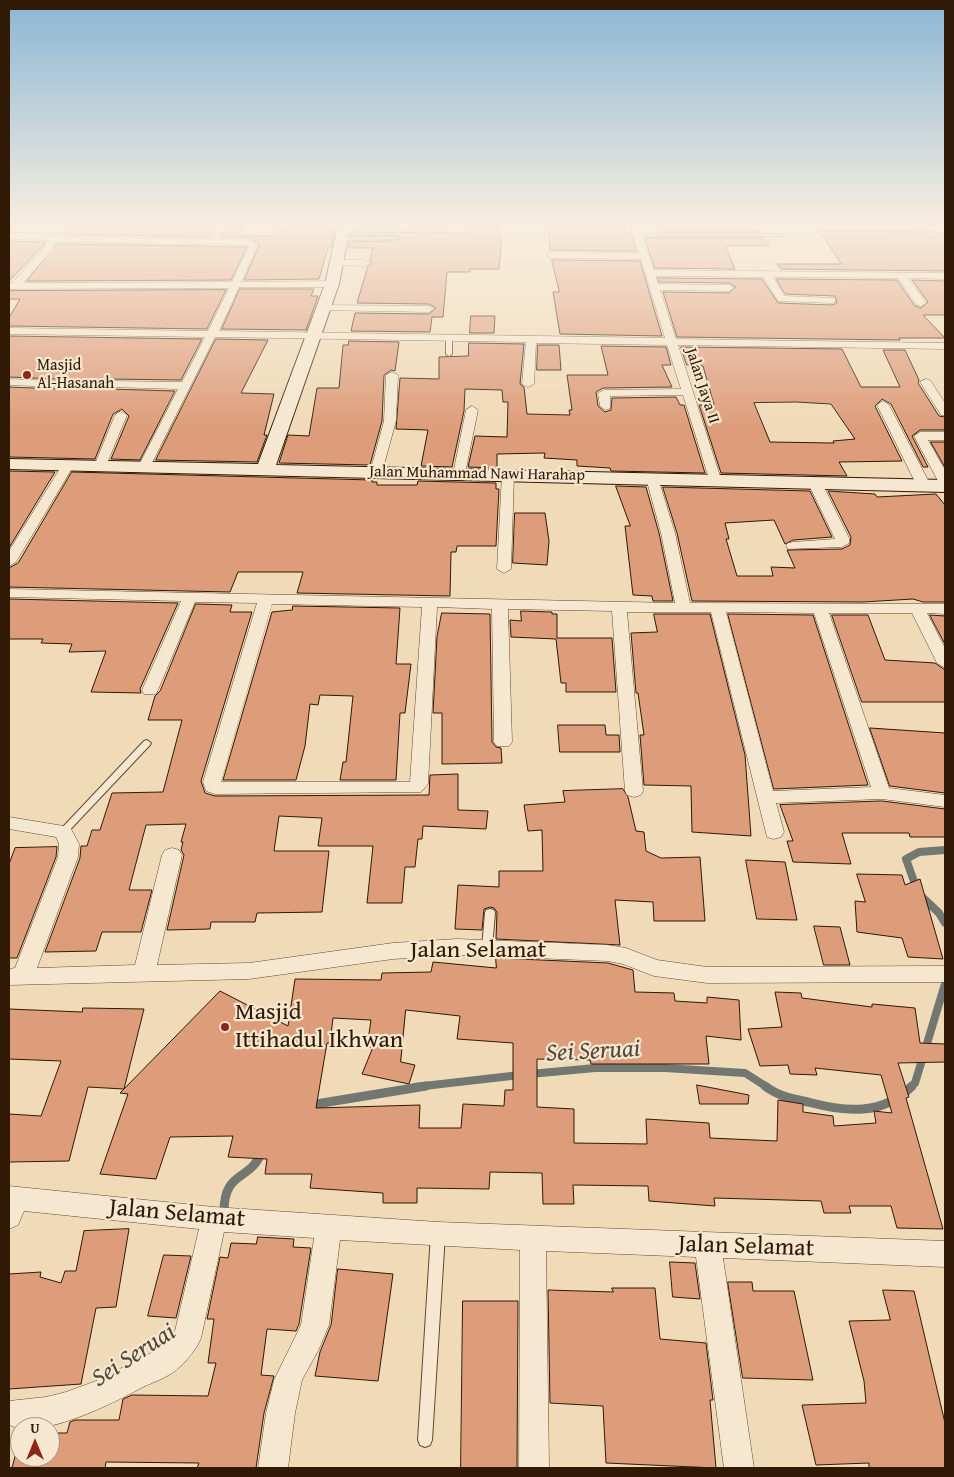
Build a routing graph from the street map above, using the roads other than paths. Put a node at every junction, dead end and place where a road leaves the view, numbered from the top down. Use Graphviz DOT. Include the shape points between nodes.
graph roads {
  1 [pos="232,294"];
  2 [pos="329,294"];
  3 [pos="656,294"];
  4 [pos="778,294"];
  5 [pos="914,294"];
  6 [pos="832,300"];
  7 [pos="921,303"];
  8 [pos="324,308"];
  9 [pos="429,309"];
  10 [pos="9,331"];
  11 [pos="212,334"];
  12 [pos="315,337"];
  13 [pos="449,339"];
  14 [pos="531,340"];
  15 [pos="670,342"];
  16 [pos="945,346"];
  17 [pos="448,354"];
  18 [pos="392,375"];
  19 [pos="9,382"];
  20 [pos="926,382"];
  21 [pos="58,384"];
  22 [pos="109,384"];
  23 [pos="528,384"];
  24 [pos="187,386"];
  25 [pos="687,392"];
  26 [pos="883,405"];
  27 [pos="606,406"];
  28 [pos="472,410"];
  29 [pos="945,412"];
  30 [pos="121,416"];
  31 [pos="945,436"];
  32 [pos="9,464"];
  33 [pos="68,466"];
  34 [pos="100,466"];
  35 [pos="144,467"];
  36 [pos="265,470"];
  37 [pos="376,472"];
  38 [pos="459,474"];
  39 [pos="508,474"];
  40 [pos="652,478"];
  41 [pos="715,480"];
  42 [pos="945,480"];
  43 [pos="815,483"];
  44 [pos="924,486"];
  45 [pos="945,486"];
  46 [pos="794,546"];
  47 [pos="9,562"];
  48 [pos="504,569"];
  49 [pos="9,593"];
  50 [pos="190,597"];
  51 [pos="266,599"];
  52 [pos="430,602"];
  53 [pos="500,604"];
  54 [pos="619,607"];
  55 [pos="683,607"];
  56 [pos="717,607"];
  57 [pos="820,608"];
  58 [pos="917,609"];
  59 [pos="945,609"];
  60 [pos="945,663"];
  61 [pos="150,690"];
  62 [pos="503,742"];
  63 [pos="147,743"];
  64 [pos="634,791"];
  65 [pos="882,793"];
  66 [pos="765,797"];
  67 [pos="945,802"];
  68 [pos="9,823"];
  69 [pos="63,832"];
  70 [pos="774,832"];
  71 [pos="172,855"];
  72 [pos="490,913"];
  73 [pos="487,948"];
  74 [pos="144,974"];
  75 [pos="938,974"];
  76 [pos="16,977"];
  77 [pos="11,1205"];
  78 [pos="214,1219"];
  79 [pos="330,1227"];
  80 [pos="438,1234"];
  81 [pos="533,1239"];
  82 [pos="708,1246"];
  83 [pos="945,1254"];
  84 [pos="14,1413"];
  85 [pos="425,1440"];
  86 [pos="273,1468"];
  87 [pos="534,1468"];
  88 [pos="738,1468"];
  1 -- 11 [label="street"];
  2 -- 8 [label="main road"];
  3 -- 15 [label="street, Jalan Jaya II"];
  4 -- 6 [label="street" via="781,299"];
  5 -- 7 [label="street"];
  8 -- 9 [label="street"];
  8 -- 12 [label="main road"];
  10 -- 11 [label="street"];
  11 -- 12 [label="street"];
  11 -- 24 [label="street"];
  12 -- 13 [label="street"];
  12 -- 36 [label="main road"];
  13 -- 14 [label="street"];
  13 -- 17 [label="lane"];
  14 -- 15 [label="street"];
  14 -- 23 [label="street"];
  15 -- 16 [label="street"];
  15 -- 25 [label="street, Jalan Jaya II"];
  18 -- 37 [label="street" via="390,421"];
  19 -- 21 [label="street"];
  20 -- 29 [label="street"];
  22 -- 24 [label="street"];
  24 -- 35 [label="street"];
  25 -- 27 [label="street" via="604,393"];
  25 -- 41 [label="street, Jalan Jaya II"];
  26 -- 44 [label="street"];
  28 -- 38 [label="street"];
  30 -- 34 [label="street"];
  31 -- 42 [label="street" via="920,436"];
  32 -- 33 [label="main road, Jalan Muhammad Nawi Harahap"];
  33 -- 34 [label="main road, Jalan Muhammad Nawi Harahap"];
  33 -- 47 [label="street"];
  34 -- 35 [label="main road, Jalan Muhammad Nawi Harahap"];
  35 -- 36 [label="main road, Jalan Muhammad Nawi Harahap"];
  36 -- 37 [label="main road, Jalan Muhammad Nawi Harahap"];
  37 -- 38 [label="main road, Jalan Muhammad Nawi Harahap"];
  38 -- 39 [label="main road, Jalan Muhammad Nawi Harahap"];
  39 -- 40 [label="main road, Jalan Muhammad Nawi Harahap"];
  39 -- 48 [label="street"];
  40 -- 41 [label="main road, Jalan Muhammad Nawi Harahap"];
  40 -- 55 [label="street" via="668,533"];
  41 -- 43 [label="main road, Jalan Muhammad Nawi Harahap"];
  43 -- 44 [label="main road, Jalan Muhammad Nawi Harahap"];
  43 -- 46 [label="street" via="842,543 836,546"];
  44 -- 45 [label="main road, Jalan Muhammad Nawi Harahap"];
  49 -- 50 [label="street"];
  50 -- 51 [label="street"];
  50 -- 61 [label="street"];
  51 -- 52 [label="street"];
  51 -- 52 [label="street" via="212,782 215,788 410,789 417,786"];
  52 -- 53 [label="street"];
  53 -- 54 [label="street"];
  53 -- 62 [label="street"];
  54 -- 55 [label="street"];
  54 -- 64 [label="street"];
  55 -- 56 [label="street"];
  56 -- 57 [label="street"];
  56 -- 66 [label="street"];
  57 -- 58 [label="street"];
  57 -- 65 [label="street"];
  58 -- 59 [label="street"];
  58 -- 60 [label="street"];
  63 -- 69 [label="lane"];
  65 -- 66 [label="street"];
  65 -- 67 [label="street"];
  66 -- 70 [label="street"];
  68 -- 69 [label="street"];
  69 -- 76 [label="street" via="69,844 68,857"];
  71 -- 74 [label="street"];
  72 -- 73 [label="lane"];
  73 -- 74 [label="street, Jalan Selamat" via="393,951 249,971"];
  73 -- 75 [label="street, Jalan Selamat" via="608,953 626,956 654,968 707,975"];
  74 -- 76 [label="street, Jalan Selamat"];
  77 -- 78 [label="street, Jalan Selamat"];
  78 -- 79 [label="street, Jalan Selamat"];
  78 -- 84 [label="street" via="187,1338 165,1361 66,1407 46,1412"];
  79 -- 80 [label="street, Jalan Selamat"];
  79 -- 86 [label="street" via="315,1325 288,1380"];
  80 -- 81 [label="street, Jalan Selamat"];
  80 -- 85 [label="lane"];
  81 -- 82 [label="street, Jalan Selamat"];
  81 -- 87 [label="street"];
  82 -- 83 [label="street, Jalan Selamat"];
  82 -- 88 [label="street"];
}
